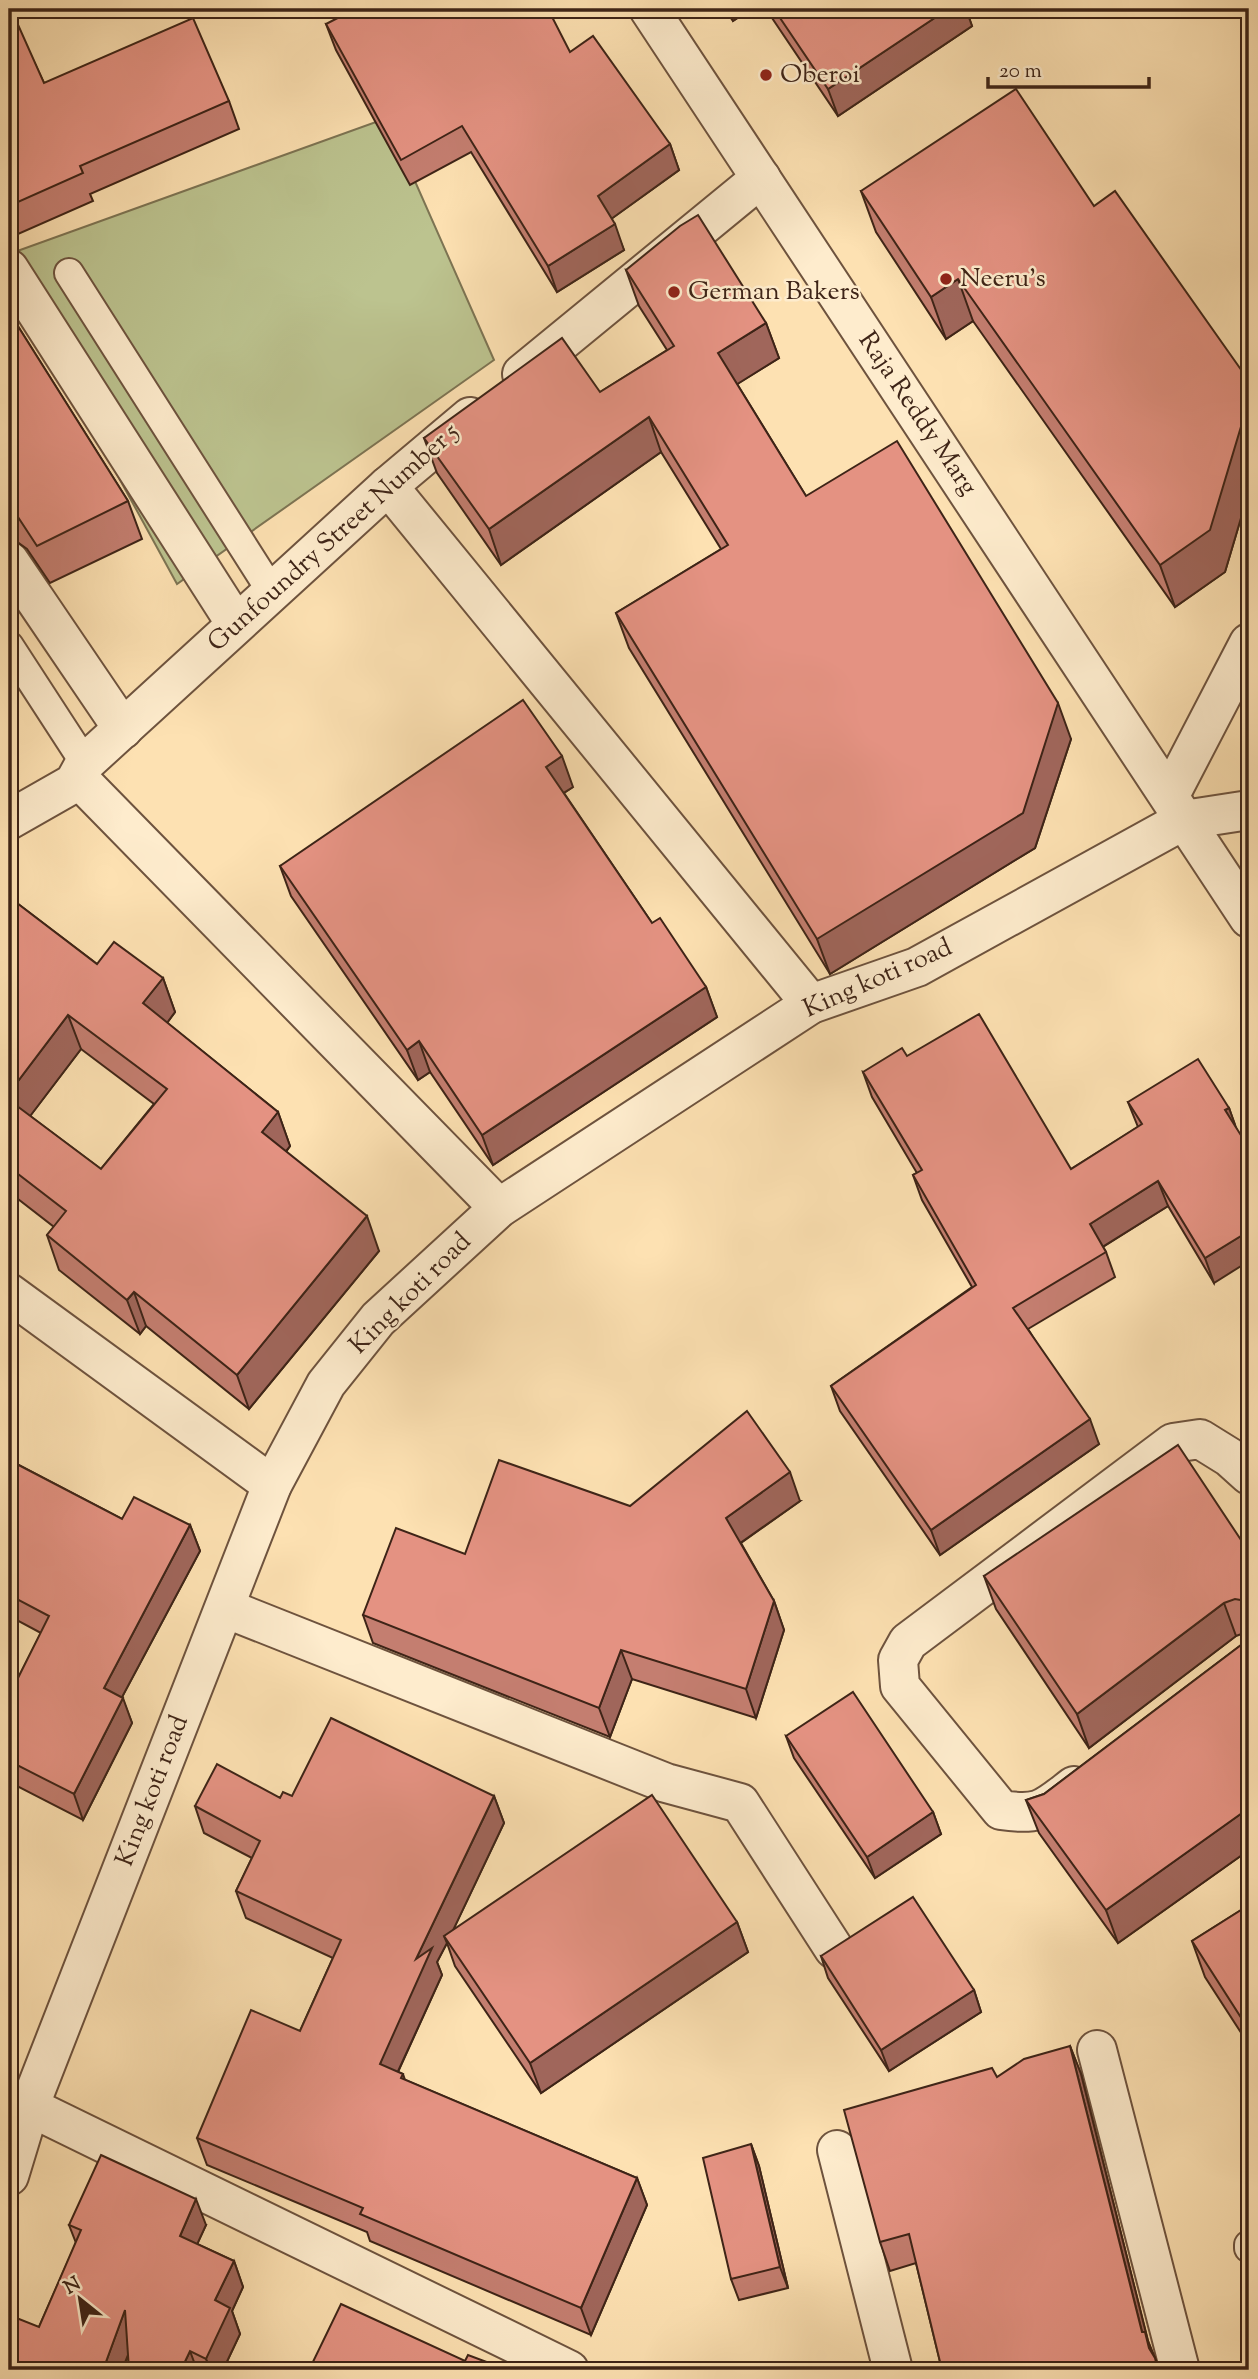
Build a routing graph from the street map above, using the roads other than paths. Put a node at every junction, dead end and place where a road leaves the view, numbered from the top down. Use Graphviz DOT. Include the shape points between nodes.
graph roads {
  1 [pos="649,9"];
  2 [pos="761,178"];
  3 [pos="9,269"];
  4 [pos="69,273"];
  5 [pos="388,486"];
  6 [pos="9,561"];
  7 [pos="272,592"];
  8 [pos="236,624"];
  9 [pos="1249,643"];
  10 [pos="9,646"];
  11 [pos="123,729"];
  12 [pos="82,770"];
  13 [pos="1177,807"];
  14 [pos="1249,810"];
  15 [pos="9,820"];
  16 [pos="1249,918"];
  17 [pos="811,1004"];
  18 [pos="499,1208"];
  19 [pos="9,1293"];
  20 [pos="1249,1475"];
  21 [pos="272,1485"];
  22 [pos="225,1608"];
  23 [pos="1097,1769"];
  24 [pos="834,1949"];
  25 [pos="1097,2050"];
  26 [pos="30,2107"];
  27 [pos="837,2150"];
  28 [pos="9,2176"];
  29 [pos="569,2370"];
  30 [pos="893,2370"];
  31 [pos="1180,2370"];
  1 -- 2 [label="street, Raja Reddy Marg"];
  2 -- 5 [label="street, Gunfoundry Street Number 5"];
  2 -- 13 [label="street, Raja Reddy Marg"];
  3 -- 8 [label="street"];
  4 -- 7 [label="lane"];
  5 -- 7 [label="street, Gunfoundry Street Number 5"];
  5 -- 17 [label="street"];
  6 -- 11 [label="street"];
  7 -- 8 [label="street, Gunfoundry Street Number 5"];
  8 -- 11 [label="street, Gunfoundry Street Number 5"];
  9 -- 13 [label="street"];
  10 -- 12 [label="lane"];
  11 -- 12 [label="street, Gunfoundry Street Number 5"];
  12 -- 15 [label="street, Gunfoundry Street Number 5"];
  12 -- 18 [label="street"];
  13 -- 14 [label="street, King koti road"];
  13 -- 16 [label="street, Raja Reddy Marg"];
  13 -- 17 [label="street, King koti road" via="917,967"];
  17 -- 18 [label="street, King koti road"];
  18 -- 21 [label="street, King koti road" via="378,1319 326,1384"];
  19 -- 21 [label="street"];
  20 -- 23 [label="street" via="1200,1439 1173,1443 908,1642 898,1660 900,1686 1001,1810 1025,1814 1043,1810"];
  21 -- 22 [label="street, King koti road"];
  22 -- 24 [label="street" via="666,1783 740,1803"];
  22 -- 26 [label="street, King koti road"];
  25 -- 31 [label="street"];
  26 -- 28 [label="street, King koti road"];
  26 -- 29 [label="street"];
  27 -- 30 [label="street"];
}
